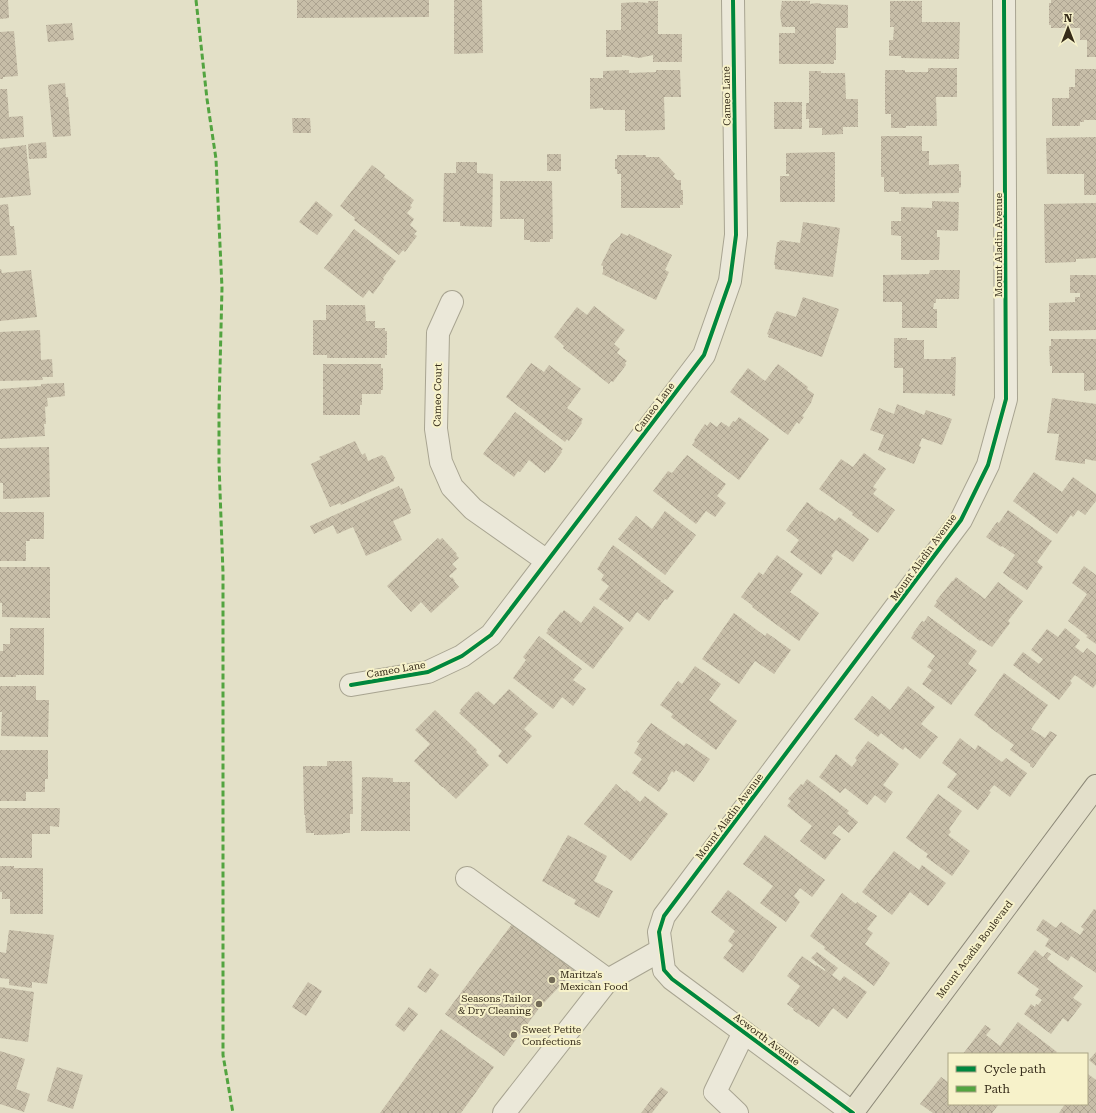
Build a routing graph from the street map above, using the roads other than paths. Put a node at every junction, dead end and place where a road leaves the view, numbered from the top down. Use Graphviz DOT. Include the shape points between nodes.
graph roads {
  1 [pos="733,0"];
  2 [pos="1004,0"];
  3 [pos="452,302"];
  4 [pos="547,561"];
  5 [pos="351,685"];
  6 [pos="1096,786"];
  7 [pos="467,878"];
  8 [pos="661,950"];
  9 [pos="672,979"];
  10 [pos="608,980"];
  11 [pos="744,1032"];
  12 [pos="507,1112"];
  13 [pos="737,1113"];
  14 [pos="853,1113"];
  1 -- 4 [label="street, Cameo Lane" via="736,235 730,281 704,355"];
  2 -- 8 [label="street, Mount Aladin Avenue" via="1006,399 988,465 961,520 664,916 659,932"];
  3 -- 4 [label="street, Cameo Court" via="438,333 436,429 441,462 452,487 473,509"];
  4 -- 5 [label="street, Cameo Lane" via="491,635 462,656 428,672"];
  6 -- 14 [label="main road, Mount Acadia Boulevard"];
  7 -- 10 [label="street"];
  8 -- 9 [label="street, Mount Aladin Avenue" via="664,970"];
  8 -- 10 [label="street"];
  9 -- 11 [label="street, Acworth Avenue"];
  10 -- 12 [label="street"];
  11 -- 13 [label="street" via="715,1092"];
  11 -- 14 [label="street, Acworth Avenue"];
}
